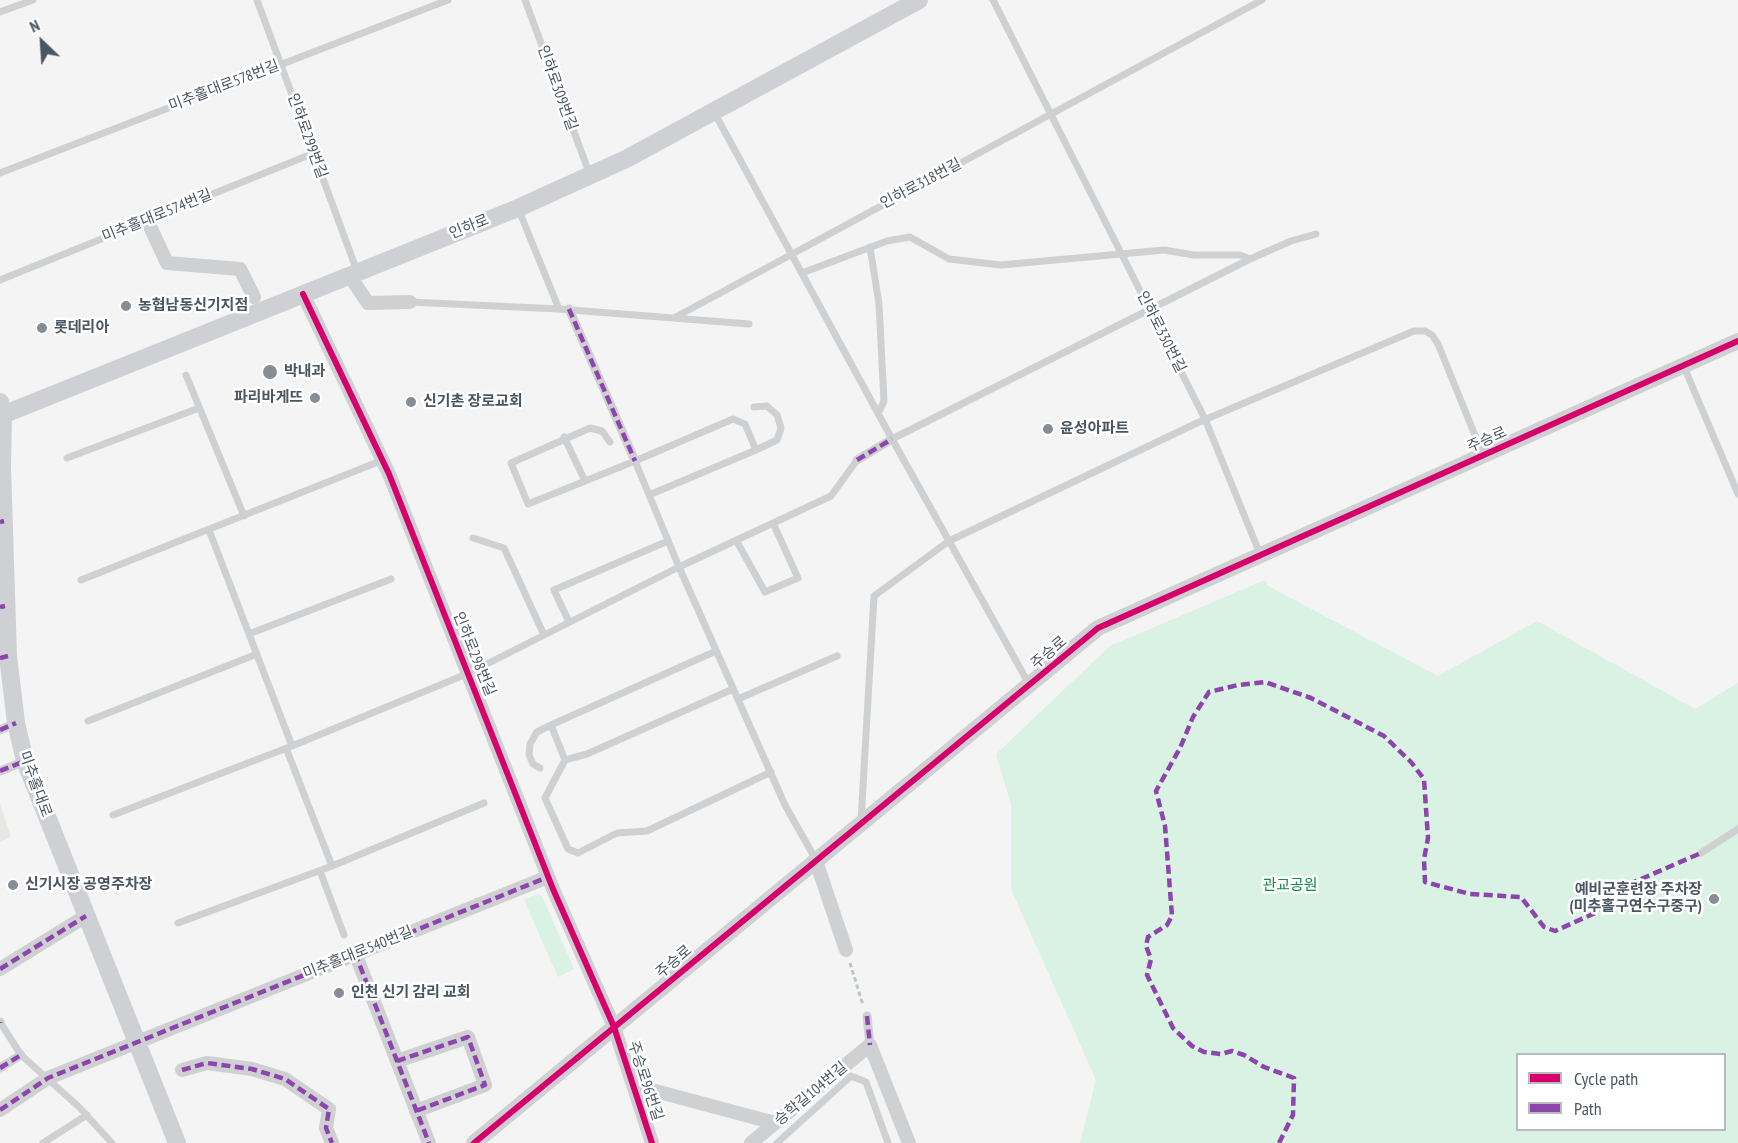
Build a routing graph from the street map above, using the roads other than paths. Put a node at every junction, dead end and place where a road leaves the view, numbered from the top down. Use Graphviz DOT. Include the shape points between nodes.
graph roads {
  1 [pos="33,0"];
  2 [pos="257,0"];
  3 [pos="448,0"];
  4 [pos="525,0"];
  5 [pos="919,0"];
  6 [pos="993,0"];
  7 [pos="1262,0"];
  8 [pos="0,12"];
  9 [pos="281,64"];
  10 [pos="714,111"];
  11 [pos="1050,114"];
  12 [pos="314,153"];
  13 [pos="0,173"];
  14 [pos="590,175"];
  15 [pos="518,208"];
  16 [pos="147,220"];
  17 [pos="1316,234"];
  18 [pos="870,247"];
  19 [pos="792,254"];
  20 [pos="1122,255"];
  21 [pos="1250,259"];
  22 [pos="353,273"];
  23 [pos="802,273"];
  24 [pos="0,280"];
  25 [pos="303,294"];
  26 [pos="254,297"];
  27 [pos="410,302"];
  28 [pos="564,309"];
  29 [pos="1149,309"];
  30 [pos="674,318"];
  31 [pos="749,324"];
  32 [pos="1738,341"];
  33 [pos="1684,365"];
  34 [pos="186,375"];
  35 [pos="754,407"];
  36 [pos="199,408"];
  37 [pos="1,411"];
  38 [pos="878,414"];
  39 [pos="1205,419"];
  40 [pos="564,437"];
  41 [pos="892,439"];
  42 [pos="610,442"];
  43 [pos="756,450"];
  44 [pos="1482,455"];
  45 [pos="67,458"];
  46 [pos="383,460"];
  47 [pos="857,460"];
  48 [pos="635,461"];
  49 [pos="585,481"];
  50 [pos="1738,494"];
  51 [pos="649,495"];
  52 [pos="244,516"];
  53 [pos="2,521"];
  54 [pos="773,523"];
  55 [pos="209,530"];
  56 [pos="473,538"];
  57 [pos="736,540"];
  58 [pos="668,541"];
  59 [pos="949,541"];
  60 [pos="1260,555"];
  61 [pos="679,567"];
  62 [pos="391,579"];
  63 [pos="81,580"];
  64 [pos="3,607"];
  65 [pos="569,622"];
  66 [pos="249,634"];
  67 [pos="544,635"];
  68 [pos="716,651"];
  69 [pos="257,654"];
  70 [pos="837,656"];
  71 [pos="4,657"];
  72 [pos="469,673"];
  73 [pos="1029,684"];
  74 [pos="733,689"];
  75 [pos="738,699"];
  76 [pos="88,721"];
  77 [pos="551,725"];
  78 [pos="8,727"];
  79 [pos="289,747"];
  80 [pos="565,760"];
  81 [pos="25,761"];
  82 [pos="540,768"];
  83 [pos="0,771"];
  84 [pos="771,772"];
  85 [pos="484,803"];
  86 [pos="113,815"];
  87 [pos="861,823"];
  88 [pos="1738,829"];
  89 [pos="1701,853"];
  90 [pos="816,861"];
  91 [pos="332,866"];
  92 [pos="320,871"];
  93 [pos="548,877"];
  94 [pos="86,916"];
  95 [pos="177,923"];
  96 [pos="344,935"];
  97 [pos="846,950"];
  98 [pos="355,953"];
  99 [pos="0,969"];
  100 [pos="867,1016"];
  101 [pos="0,1022"];
  102 [pos="614,1027"];
  103 [pos="138,1042"];
  104 [pos="870,1045"];
  105 [pos="21,1055"];
  106 [pos="397,1061"];
  107 [pos="0,1068"];
  108 [pos="182,1071"];
  109 [pos="48,1078"];
  110 [pos="633,1085"];
  111 [pos="0,1110"];
  112 [pos="416,1111"];
  113 [pos="87,1115"];
  114 [pos="775,1123"];
  115 [pos="790,1132"];
  116 [pos="43,1143"];
  117 [pos="111,1143"];
  118 [pos="177,1143"];
  119 [pos="332,1143"];
  120 [pos="429,1143"];
  121 [pos="474,1143"];
  122 [pos="652,1143"];
  123 [pos="752,1143"];
  124 [pos="777,1143"];
  125 [pos="888,1143"];
  126 [pos="909,1143"];
  1 -- 8 [label="lane"];
  2 -- 9 [label="lane, 인하로299번길"];
  3 -- 9 [label="lane, 미추홀대로578번길"];
  4 -- 14 [label="lane, 인하로309번길"];
  5 -- 10 [label="main road, 인하로"];
  6 -- 11 [label="lane, 인하로330번길"];
  7 -- 11 [label="lane"];
  9 -- 12 [label="lane, 인하로299번길"];
  9 -- 13 [label="lane, 미추홀대로578번길"];
  10 -- 14 [label="main road, 인하로"];
  10 -- 19 [label="lane"];
  11 -- 19 [label="lane, 인하로318번길"];
  11 -- 20 [label="lane, 인하로330번길"];
  12 -- 16 [label="lane, 미추홀대로574번길"];
  12 -- 22 [label="lane, 인하로299번길"];
  14 -- 15 [label="main road, 인하로"];
  15 -- 22 [label="main road, 인하로"];
  15 -- 28 [label="lane"];
  16 -- 24 [label="lane, 미추홀대로574번길"];
  16 -- 26 [label="street" via="167,263 240,269"];
  17 -- 21 [label="lane"];
  18 -- 20 [label="lane" via="910,237 949,259 1002,265"];
  18 -- 23 [label="lane"];
  18 -- 38 [label="lane" via="879,304 884,401"];
  19 -- 23 [label="lane"];
  19 -- 30 [label="lane, 인하로318번길"];
  20 -- 21 [label="lane" via="1164,250"];
  20 -- 29 [label="lane, 인하로330번길"];
  21 -- 29 [label="lane"];
  22 -- 25 [label="main road, 인하로"];
  22 -- 27 [label="street" via="368,303"];
  23 -- 38 [label="lane"];
  25 -- 37 [label="main road, 인하로"];
  25 -- 46 [label="street, 인하로298번길"];
  27 -- 28 [label="lane"];
  28 -- 30 [label="lane"];
  28 -- 48 [label="street"];
  29 -- 39 [label="lane, 인하로330번길"];
  29 -- 41 [label="lane"];
  30 -- 31 [label="lane"];
  32 -- 33 [label="street, 주승로"];
  33 -- 44 [label="street, 주승로"];
  33 -- 50 [label="lane"];
  34 -- 36 [label="lane"];
  35 -- 43 [label="lane" via="767,406 777,415 781,428 777,441"];
  36 -- 45 [label="lane"];
  36 -- 52 [label="lane"];
  37 -- 53 [label="main road, 미추홀대로"];
  38 -- 41 [label="lane"];
  39 -- 44 [label="lane, 주승로" via="1414,331 1425,331 1438,344"];
  39 -- 59 [label="lane"];
  39 -- 60 [label="lane, 인하로330번길"];
  40 -- 42 [label="lane" via="590,428 602,430"];
  40 -- 49 [label="lane"];
  40 -- 49 [label="lane" via="511,463 528,504"];
  41 -- 47 [label="street"];
  41 -- 59 [label="lane"];
  43 -- 48 [label="lane" via="745,424 733,419"];
  43 -- 51 [label="lane"];
  44 -- 60 [label="street, 주승로"];
  46 -- 52 [label="lane"];
  46 -- 72 [label="street, 인하로298번길"];
  47 -- 54 [label="lane" via="831,496"];
  48 -- 49 [label="lane"];
  48 -- 51 [label="lane"];
  51 -- 58 [label="lane"];
  52 -- 55 [label="lane"];
  53 -- 64 [label="main road, 미추홀대로"];
  54 -- 57 [label="lane"];
  54 -- 57 [label="lane" via="798,578 765,592"];
  55 -- 63 [label="lane"];
  55 -- 66 [label="lane"];
  56 -- 67 [label="lane" via="504,548"];
  57 -- 61 [label="lane"];
  58 -- 61 [label="lane"];
  58 -- 65 [label="lane" via="554,590"];
  59 -- 73 [label="lane"];
  59 -- 87 [label="lane" via="874,596"];
  60 -- 73 [label="street, 주승로" via="1098,628"];
  61 -- 65 [label="lane"];
  61 -- 68 [label="lane"];
  62 -- 66 [label="lane"];
  64 -- 71 [label="main road, 미추홀대로"];
  65 -- 67 [label="lane"];
  66 -- 69 [label="lane"];
  67 -- 72 [label="lane"];
  68 -- 74 [label="lane"];
  68 -- 77 [label="lane"];
  69 -- 76 [label="lane"];
  69 -- 79 [label="lane"];
  70 -- 75 [label="lane"];
  71 -- 78 [label="main road, 미추홀대로"];
  72 -- 79 [label="lane"];
  72 -- 93 [label="street, 인하로298번길"];
  73 -- 87 [label="street, 주승로"];
  74 -- 75 [label="lane"];
  74 -- 80 [label="lane" via="587,754"];
  75 -- 84 [label="lane"];
  77 -- 80 [label="lane"];
  77 -- 82 [label="lane" via="537,732 530,744 529,755"];
  78 -- 81 [label="main road, 미추홀대로"];
  79 -- 86 [label="lane"];
  79 -- 91 [label="lane"];
  80 -- 84 [label="lane" via="545,798 568,849 578,853 617,833 647,831"];
  81 -- 83 [label="street"];
  81 -- 94 [label="main road, 미추홀대로"];
  84 -- 90 [label="lane"];
  85 -- 91 [label="lane"];
  87 -- 90 [label="street, 주승로"];
  88 -- 89 [label="lane"];
  90 -- 97 [label="street"];
  90 -- 102 [label="street, 주승로"];
  91 -- 92 [label="lane"];
  92 -- 95 [label="lane"];
  92 -- 96 [label="lane"];
  93 -- 98 [label="street, 미추홀대로540번길"];
  93 -- 102 [label="street, 인하로298번길"];
  94 -- 99 [label="street"];
  94 -- 103 [label="main road, 미추홀대로"];
  98 -- 103 [label="street, 미추홀대로540번길"];
  98 -- 106 [label="street"];
  100 -- 104 [label="street"];
  101 -- 105 [label="lane"];
  102 -- 110 [label="street, 주승로96번길"];
  102 -- 121 [label="street, 주승로"];
  103 -- 109 [label="street, 미추홀대로540번길"];
  103 -- 118 [label="main road, 미추홀대로"];
  104 -- 114 [label="street, 승학길104번길"];
  104 -- 126 [label="street"];
  105 -- 107 [label="street"];
  105 -- 109 [label="lane"];
  106 -- 112 [label="street"];
  106 -- 112 [label="street" via="468,1037 485,1085"];
  108 -- 119 [label="street" via="207,1063 252,1069 285,1079 329,1109 326,1128"];
  109 -- 111 [label="street, 미추홀대로540번길"];
  109 -- 113 [label="lane"];
  110 -- 114 [label="street"];
  110 -- 122 [label="street, 주승로96번길"];
  112 -- 120 [label="street"];
  113 -- 116 [label="lane"];
  113 -- 117 [label="lane"];
  114 -- 115 [label="lane"];
  114 -- 123 [label="street, 승학길104번길"];
  115 -- 124 [label="lane"];
  115 -- 125 [label="lane" via="851,1076 866,1082"];
}
